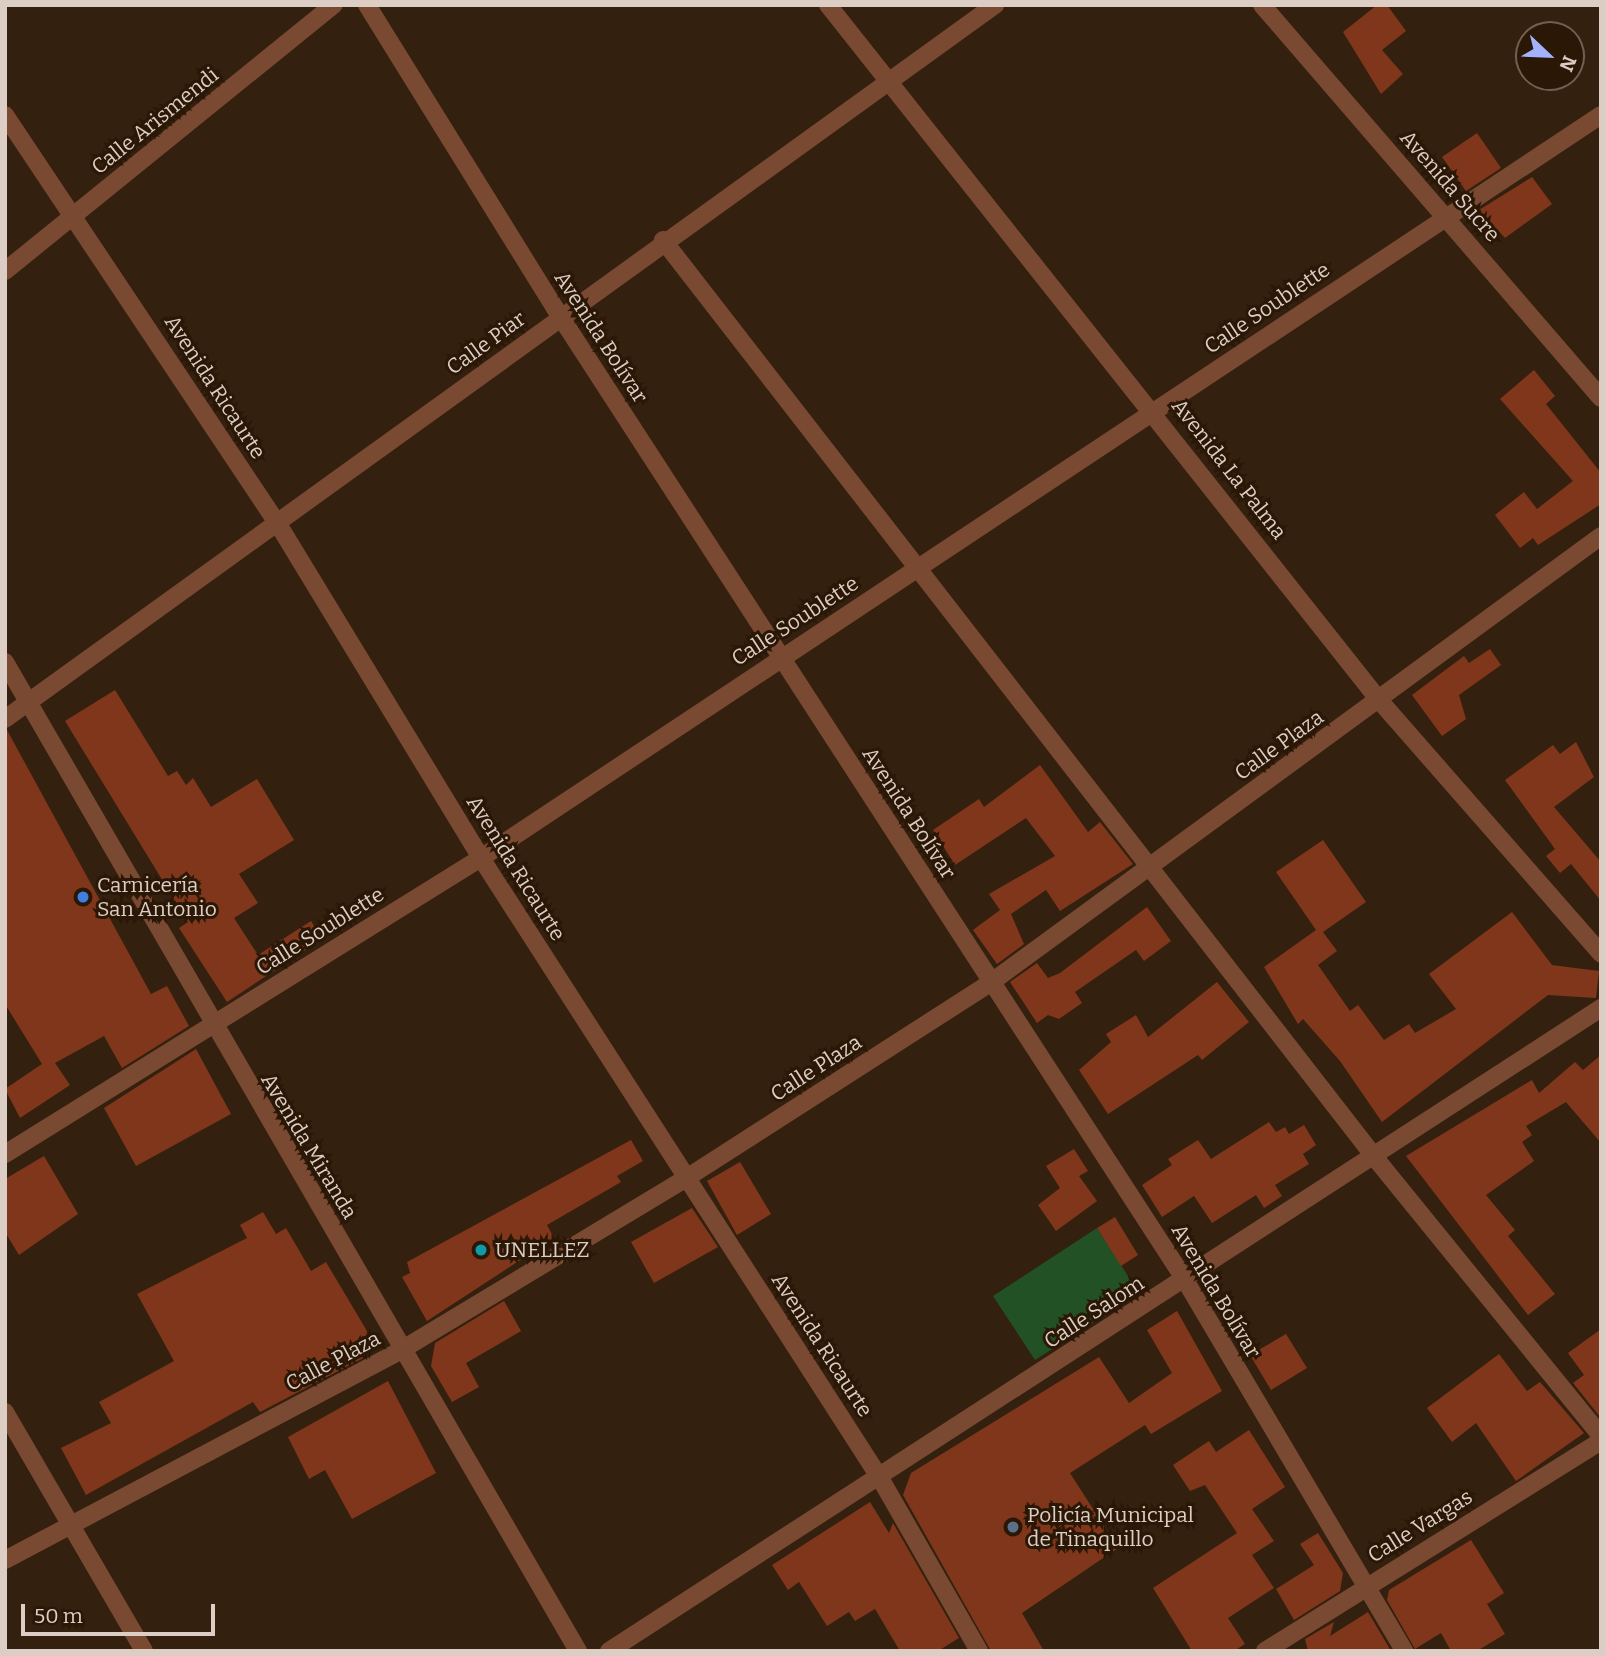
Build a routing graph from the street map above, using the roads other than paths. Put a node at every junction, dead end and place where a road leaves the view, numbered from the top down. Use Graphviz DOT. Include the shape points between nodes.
graph roads {
  1 [pos="334,5"];
  2 [pos="367,5"];
  3 [pos="828,5"];
  4 [pos="995,5"];
  5 [pos="1262,5"];
  6 [pos="885,83"];
  7 [pos="5,115"];
  8 [pos="1601,115"];
  9 [pos="75,215"];
  10 [pos="1446,215"];
  11 [pos="663,240"];
  12 [pos="5,271"];
  13 [pos="560,316"];
  14 [pos="1601,398"];
  15 [pos="1155,411"];
  16 [pos="278,524"];
  17 [pos="1601,536"];
  18 [pos="919,569"];
  19 [pos="780,656"];
  20 [pos="5,662"];
  21 [pos="1379,700"];
  22 [pos="29,704"];
  23 [pos="5,719"];
  24 [pos="481,858"];
  25 [pos="1153,865"];
  26 [pos="1601,954"];
  27 [pos="993,981"];
  28 [pos="1601,1008"];
  29 [pos="212,1026"];
  30 [pos="5,1154"];
  31 [pos="1376,1158"];
  32 [pos="688,1177"];
  33 [pos="1185,1280"];
  34 [pos="403,1349"];
  35 [pos="5,1412"];
  36 [pos="1601,1439"];
  37 [pos="880,1478"];
  38 [pos="71,1525"];
  39 [pos="5,1560"];
  40 [pos="1365,1587"];
  41 [pos="144,1651"];
  42 [pos="578,1651"];
  43 [pos="609,1651"];
  44 [pos="979,1651"];
  45 [pos="1265,1651"];
  46 [pos="1404,1651"];
  1 -- 9 [label="street, Calle Arismendi"];
  2 -- 13 [label="street, Avenida Bolívar"];
  3 -- 6 [label="street, Avenida La Palma"];
  4 -- 6 [label="street, Calle Piar"];
  5 -- 10 [label="street, Avenida Sucre"];
  6 -- 11 [label="street, Calle Piar"];
  6 -- 15 [label="street, Avenida La Palma"];
  7 -- 9 [label="street, Avenida Ricaurte"];
  8 -- 10 [label="street, Calle Soublette"];
  9 -- 12 [label="street, Calle Arismendi"];
  9 -- 16 [label="street, Avenida Ricaurte"];
  10 -- 14 [label="street, Avenida Sucre"];
  10 -- 15 [label="street, Calle Soublette"];
  11 -- 13 [label="street, Calle Piar"];
  11 -- 18 [label="street"];
  13 -- 16 [label="street, Calle Piar"];
  13 -- 19 [label="street, Avenida Bolívar"];
  15 -- 18 [label="street, Calle Soublette"];
  15 -- 21 [label="street, Avenida La Palma"];
  16 -- 22 [label="street, Calle Piar"];
  16 -- 24 [label="street, Avenida Ricaurte"];
  17 -- 21 [label="street, Calle Plaza"];
  18 -- 19 [label="street, Calle Soublette"];
  18 -- 25 [label="street"];
  19 -- 24 [label="street, Calle Soublette"];
  19 -- 27 [label="street, Avenida Bolívar"];
  20 -- 22 [label="street, Avenida Miranda"];
  21 -- 25 [label="street, Calle Plaza"];
  21 -- 26 [label="street, Avenida La Palma"];
  22 -- 23 [label="street, Calle Piar"];
  22 -- 29 [label="street, Avenida Miranda"];
  24 -- 29 [label="street, Calle Soublette"];
  24 -- 32 [label="street, Avenida Ricaurte"];
  25 -- 27 [label="street, Calle Plaza"];
  25 -- 31 [label="street"];
  27 -- 32 [label="street, Calle Plaza"];
  27 -- 33 [label="street, Avenida Bolívar"];
  28 -- 31 [label="street, Calle Salom"];
  29 -- 30 [label="street, Calle Soublette"];
  29 -- 34 [label="street, Avenida Miranda"];
  31 -- 33 [label="street, Calle Salom"];
  31 -- 36 [label="street"];
  32 -- 34 [label="street, Calle Plaza"];
  32 -- 37 [label="street, Avenida Ricaurte"];
  33 -- 37 [label="street, Calle Salom"];
  33 -- 40 [label="street, Avenida Bolívar"];
  34 -- 38 [label="street, Calle Plaza"];
  34 -- 42 [label="street, Avenida Miranda"];
  35 -- 38 [label="street"];
  36 -- 40 [label="street, Calle Vargas"];
  37 -- 43 [label="street, Calle Salom"];
  37 -- 44 [label="street, Avenida Ricaurte"];
  38 -- 39 [label="street, Calle Plaza"];
  38 -- 41 [label="street"];
  40 -- 45 [label="street, Calle Vargas"];
  40 -- 46 [label="street, Avenida Bolívar"];
}
